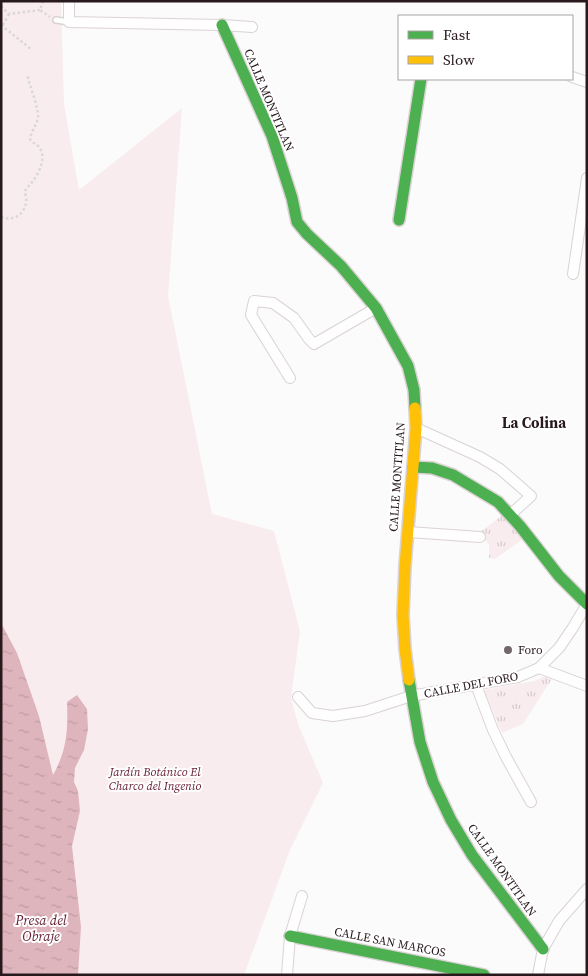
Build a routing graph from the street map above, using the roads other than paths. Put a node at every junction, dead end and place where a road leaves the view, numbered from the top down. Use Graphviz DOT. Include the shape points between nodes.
graph roads {
  1 [pos="69,1"];
  2 [pos="56,20"];
  3 [pos="69,22"];
  4 [pos="222,25"];
  5 [pos="252,27"];
  6 [pos="573,77"];
  7 [pos="421,80"];
  8 [pos="587,82"];
  9 [pos="587,178"];
  10 [pos="399,220"];
  11 [pos="573,274"];
  12 [pos="376,308"];
  13 [pos="290,378"];
  14 [pos="416,428"];
  15 [pos="413,467"];
  16 [pos="510,515"];
  17 [pos="408,532"];
  18 [pos="480,536"];
  19 [pos="587,604"];
  20 [pos="538,668"];
  21 [pos="476,685"];
  22 [pos="587,686"];
  23 [pos="411,696"];
  24 [pos="298,697"];
  25 [pos="532,802"];
  26 [pos="587,889"];
  27 [pos="302,896"];
  28 [pos="290,936"];
  29 [pos="543,949"];
  30 [pos="287,975"];
  31 [pos="484,975"];
  32 [pos="538,975"];
  1 -- 3 [label="street"];
  2 -- 3 [label="lane"];
  3 -- 4 [label="street"];
  4 -- 5 [label="street"];
  4 -- 12 [label="street, CALLE MONTITLAN" via="272,136 297,222 341,266"];
  6 -- 8 [label="street"];
  7 -- 10 [label="street"];
  9 -- 11 [label="street"];
  12 -- 13 [label="street" via="314,344 294,318 273,303 254,301 250,315"];
  12 -- 14 [label="street, CALLE MONTITLAN" via="408,366 414,390"];
  14 -- 15 [label="street, CALLE MONTITLAN"];
  14 -- 16 [label="street" via="494,464 531,496"];
  15 -- 16 [label="street" via="432,468 453,475 498,502"];
  15 -- 17 [label="street, CALLE MONTITLAN"];
  16 -- 19 [label="street" via="559,576"];
  17 -- 18 [label="street"];
  17 -- 23 [label="street, CALLE MONTITLAN" via="403,615"];
  19 -- 20 [label="street, CALLE DEL FORO" via="559,648"];
  20 -- 21 [label="street, CALLE DEL FORO" via="518,677"];
  20 -- 22 [label="street"];
  21 -- 23 [label="street, CALLE DEL FORO"];
  21 -- 25 [label="street" via="506,758"];
  23 -- 24 [label="street, CALLE DEL FORO" via="366,711 333,716 312,713"];
  23 -- 29 [label="street, CALLE MONTITLAN" via="422,750 451,820 472,855"];
  26 -- 29 [label="street" via="558,921"];
  27 -- 28 [label="street"];
  28 -- 30 [label="street"];
  28 -- 31 [label="street, CALLE SAN MARCOS"];
  29 -- 32 [label="street"];
}
